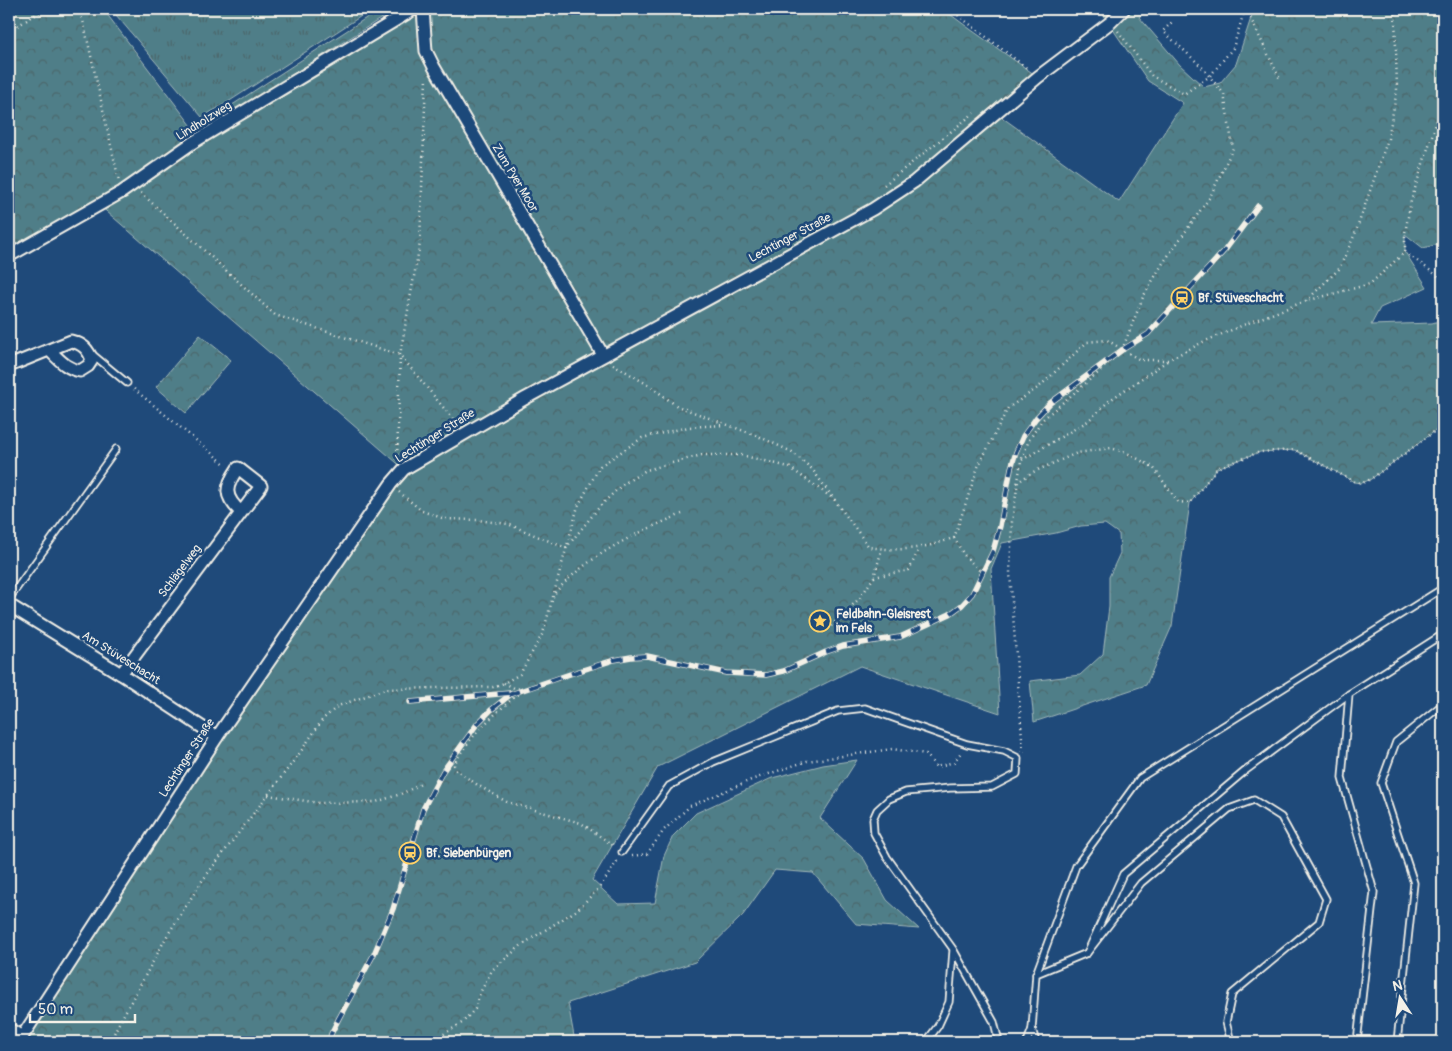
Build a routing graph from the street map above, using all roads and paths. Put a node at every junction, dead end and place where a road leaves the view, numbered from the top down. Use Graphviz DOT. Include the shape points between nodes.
graph roads {
  1 [pos="45,9"];
  2 [pos="76,9"];
  3 [pos="414,9"];
  4 [pos="423,9"];
  5 [pos="950,9"];
  6 [pos="1124,9"];
  7 [pos="1245,9"];
  8 [pos="1395,9"];
  9 [pos="1442,9"];
  10 [pos="1111,22"];
  11 [pos="1172,22"];
  12 [pos="9,31"];
  13 [pos="1443,47"];
  14 [pos="426,51"];
  15 [pos="1035,63"];
  16 [pos="1027,69"];
  17 [pos="1443,70"];
  18 [pos="1210,76"];
  19 [pos="1038,77"];
  20 [pos="1281,81"];
  21 [pos="975,112"];
  22 [pos="132,185"];
  23 [pos="880,188"];
  24 [pos="122,192"];
  25 [pos="1406,252"];
  26 [pos="9,256"];
  27 [pos="1443,280"];
  28 [pos="1306,302"];
  29 [pos="49,350"];
  30 [pos="1122,350"];
  31 [pos="88,351"];
  32 [pos="400,355"];
  33 [pos="603,355"];
  34 [pos="1168,360"];
  35 [pos="9,366"];
  36 [pos="127,383"];
  37 [pos="725,425"];
  38 [pos="1443,426"];
  39 [pos="464,433"];
  40 [pos="116,449"];
  41 [pos="405,458"];
  42 [pos="1021,461"];
  43 [pos="235,472"];
  44 [pos="390,484"];
  45 [pos="1016,484"];
  46 [pos="835,500"];
  47 [pos="241,512"];
  48 [pos="682,514"];
  49 [pos="954,538"];
  50 [pos="566,548"];
  51 [pos="920,548"];
  52 [pos="882,549"];
  53 [pos="980,571"];
  54 [pos="874,578"];
  55 [pos="1443,588"];
  56 [pos="554,594"];
  57 [pos="9,599"];
  58 [pos="9,605"];
  59 [pos="831,626"];
  60 [pos="1443,634"];
  61 [pos="121,674"];
  62 [pos="504,683"];
  63 [pos="1349,694"];
  64 [pos="1443,704"];
  65 [pos="217,738"];
  66 [pos="967,744"];
  67 [pos="1018,758"];
  68 [pos="423,783"];
  69 [pos="268,795"];
  70 [pos="622,852"];
  71 [pos="954,949"];
  72 [pos="1087,953"];
  73 [pos="1036,974"];
  74 [pos="9,1029"];
  75 [pos="1032,1029"];
  76 [pos="22,1040"];
  77 [pos="110,1042"];
  78 [pos="431,1042"];
  79 [pos="926,1042"];
  80 [pos="999,1042"];
  81 [pos="1027,1042"];
  82 [pos="1036,1042"];
  83 [pos="1231,1042"];
  84 [pos="1357,1042"];
  85 [pos="1397,1042"];
  1 -- 12 [label="path"];
  2 -- 24 [label="path" via="83,20"];
  3 -- 22 [label="street, Lindholzweg" via="192,143"];
  4 -- 14 [label="street, Zum Pyer Moor"];
  5 -- 16 [label="path"];
  6 -- 10 [label="street, Lechtinger Straße"];
  7 -- 18 [label="path" via="1233,48"];
  7 -- 20 [label="path"];
  8 -- 28 [label="path" via="1397,90 1388,139 1355,234 1339,269"];
  9 -- 13 [label="path"];
  10 -- 18 [label="path" via="1152,76 1184,94"];
  10 -- 19 [label="street, Lechtinger Straße"];
  11 -- 18 [label="path" via="1164,31"];
  14 -- 32 [label="path" via="420,243"];
  14 -- 33 [label="street, Zum Pyer Moor"];
  15 -- 16 [label="path"];
  16 -- 19 [label="path"];
  17 -- 25 [label="path" via="1440,112 1411,201 1405,233"];
  18 -- 30 [label="path" via="1224,94 1233,148 1210,197 1143,297"];
  19 -- 33 [label="street, Lechtinger Straße" via="914,182 872,209"];
  21 -- 23 [label="path"];
  22 -- 24 [label="street, Lindholzweg"];
  22 -- 32 [label="path" via="276,315"];
  24 -- 26 [label="street, Lindholzweg"];
  25 -- 27 [label="path"];
  25 -- 28 [label="path" via="1370,284"];
  28 -- 34 [label="path" via="1203,342"];
  29 -- 31 [label="street" via="72,341 81,343"];
  29 -- 31 [label="street" via="61,364 80,371 92,360"];
  29 -- 35 [label="street"];
  30 -- 34 [label="path" via="1140,360"];
  30 -- 42 [label="path" via="1042,420"];
  30 -- 49 [label="path" via="1107,340 1087,342 1038,387 1008,408 978,467"];
  31 -- 36 [label="lane"];
  32 -- 39 [label="path"];
  32 -- 41 [label="path" via="397,462"];
  33 -- 37 [label="path" via="677,406"];
  33 -- 39 [label="street, Lechtinger Straße"];
  34 -- 42 [label="path" via="1110,400 1088,422"];
  36 -- 43 [label="path"];
  37 -- 46 [label="path" via="792,452 812,470"];
  37 -- 50 [label="path" via="688,427 642,438 600,466 578,506"];
  38 -- 45 [label="path" via="1362,483 1354,482 1295,450 1285,449 1260,452 1217,468 1190,503 1178,502 1153,467 1111,448 1077,453 1031,473"];
  39 -- 44 [label="street, Lechtinger Straße" via="404,469"];
  40 -- 57 [label="lane"];
  42 -- 45 [label="path"];
  43 -- 47 [label="street" via="227,490 231,504"];
  43 -- 47 [label="street, Schlägelweg" via="238,468 261,486"];
  44 -- 50 [label="path" via="422,511 445,518 508,524"];
  44 -- 65 [label="street, Lechtinger Straße"];
  45 -- 67 [label="path" via="1010,573 1024,750"];
  46 -- 50 [label="path" via="789,467 741,455 702,455 646,470 622,485"];
  46 -- 52 [label="path" via="869,547"];
  47 -- 61 [label="street, Schlägelweg"];
  48 -- 56 [label="path" via="634,534 587,564"];
  49 -- 51 [label="path"];
  49 -- 53 [label="path" via="964,555"];
  50 -- 56 [label="path"];
  51 -- 52 [label="path"];
  51 -- 54 [label="path" via="909,570"];
  52 -- 54 [label="path"];
  54 -- 59 [label="path" via="860,598"];
  55 -- 73 [label="lane" via="1140,778 1076,866"];
  56 -- 62 [label="path" via="543,633 520,674"];
  58 -- 61 [label="street, Am Stüveschacht"];
  60 -- 63 [label="lane"];
  61 -- 65 [label="street, Am Stüveschacht"];
  62 -- 69 [label="path" via="384,689 338,706 324,719"];
  62 -- 70 [label="path" via="524,689 471,741 457,759 456,770 507,802 581,823"];
  63 -- 72 [label="lane" via="1245,771 1123,874"];
  63 -- 84 [label="lane" via="1342,778 1374,892"];
  64 -- 85 [label="lane" via="1396,742 1382,783 1414,883"];
  65 -- 76 [label="street, Lechtinger Straße"];
  66 -- 67 [label="lane" via="1004,751"];
  66 -- 70 [label="path" via="954,762 936,767 926,754 892,749 807,761 690,806 664,830 647,854 632,856"];
  66 -- 70 [label="lane" via="865,708 838,711 713,762 669,786"];
  67 -- 71 [label="lane" via="1017,774 992,787 906,792 889,799 877,810 873,820 874,833 886,857"];
  68 -- 69 [label="path" via="376,802 318,803"];
  69 -- 77 [label="path" via="202,881 167,936"];
  70 -- 78 [label="path" via="600,887 577,910 523,944 492,970 475,1009 462,1023"];
  71 -- 79 [label="lane" via="949,1002"];
  71 -- 80 [label="lane" via="994,1022"];
  72 -- 73 [label="lane"];
  72 -- 83 [label="lane" via="1141,883 1228,810 1254,800 1281,817 1326,899 1319,922 1232,994 1226,1022"];
  73 -- 75 [label="lane"];
  74 -- 76 [label="street"];
  75 -- 81 [label="lane"];
  75 -- 82 [label="lane"];
}
